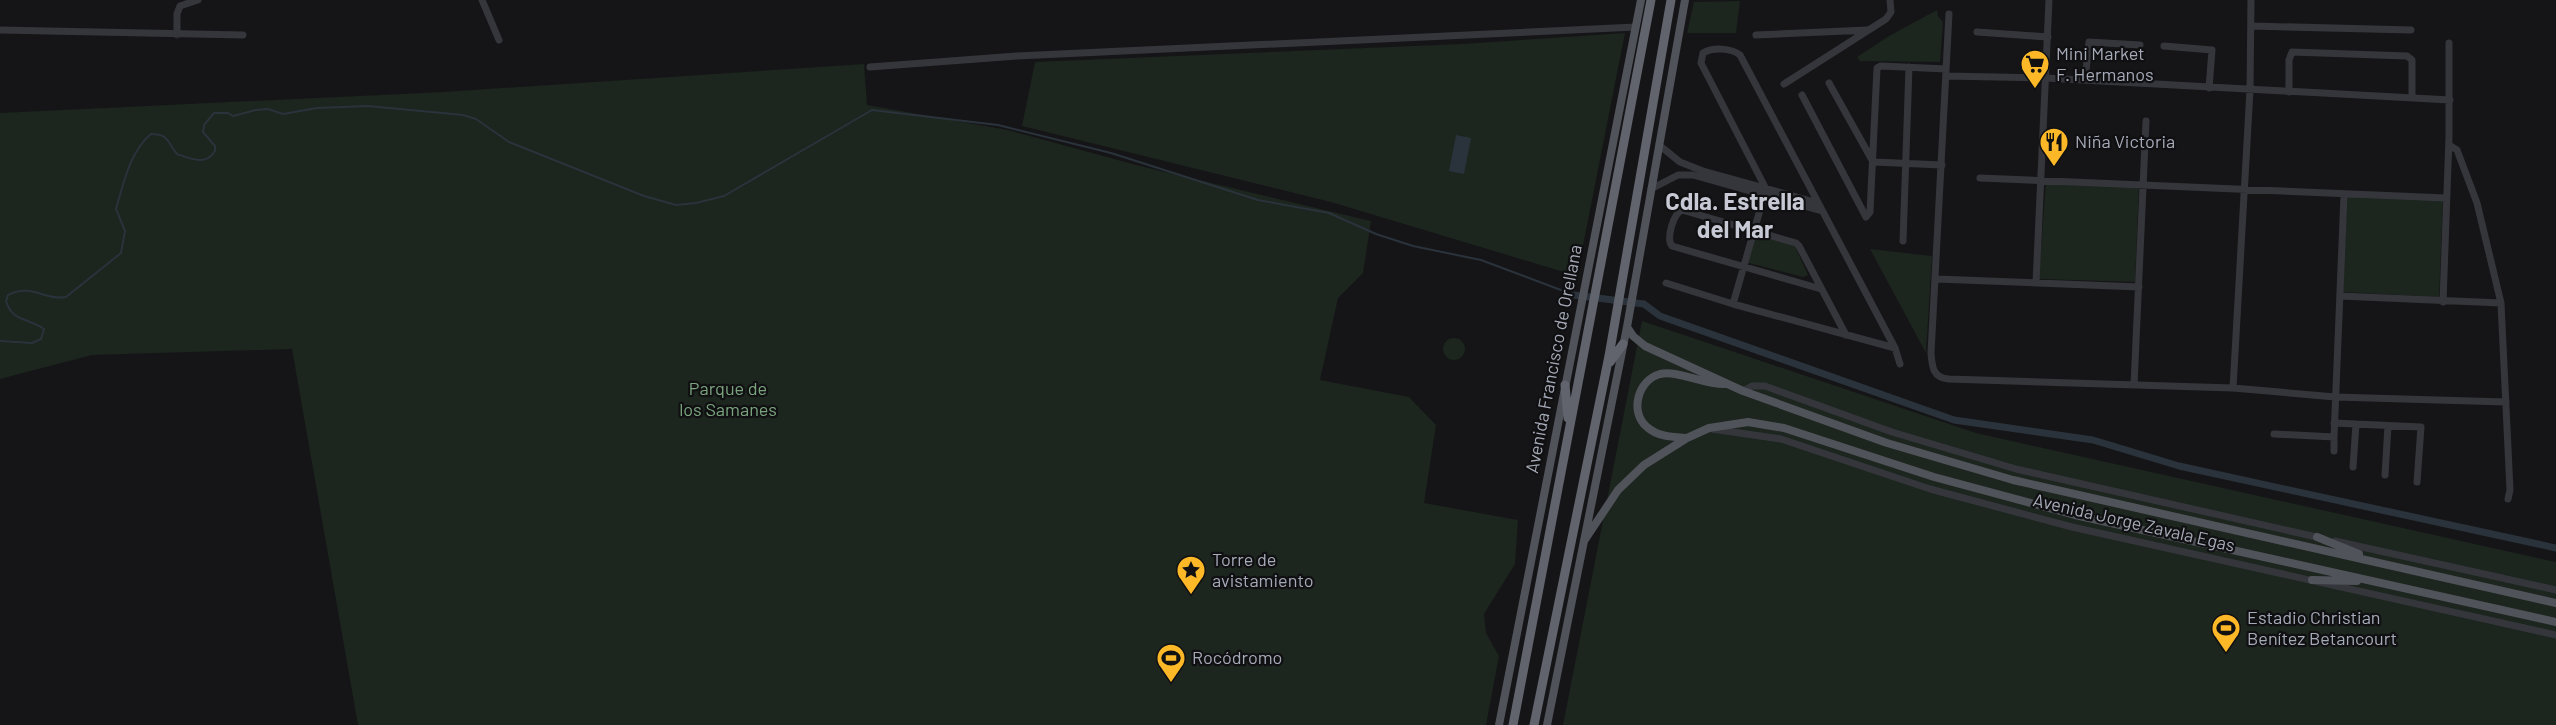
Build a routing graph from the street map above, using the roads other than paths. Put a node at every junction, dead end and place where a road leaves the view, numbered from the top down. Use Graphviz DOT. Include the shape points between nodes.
graph roads {
  1 [pos="198,0"];
  2 [pos="482,0"];
  3 [pos="1641,0"];
  4 [pos="1651,0"];
  5 [pos="1671,0"];
  6 [pos="1685,0"];
  7 [pos="1890,0"];
  8 [pos="2049,0"];
  9 [pos="2252,0"];
  10 [pos="1949,14"];
  11 [pos="2251,26"];
  12 [pos="1636,27"];
  13 [pos="0,30"];
  14 [pos="1867,30"];
  15 [pos="2411,30"];
  16 [pos="1977,32"];
  17 [pos="177,35"];
  18 [pos="243,35"];
  19 [pos="1756,35"];
  20 [pos="2048,37"];
  21 [pos="499,40"];
  22 [pos="2449,43"];
  23 [pos="2140,45"];
  24 [pos="2164,46"];
  25 [pos="870,67"];
  26 [pos="1909,67"];
  27 [pos="1946,73"];
  28 [pos="2046,78"];
  29 [pos="2085,80"];
  30 [pos="1828,83"];
  31 [pos="1784,84"];
  32 [pos="2210,88"];
  33 [pos="2250,90"];
  34 [pos="2289,92"];
  35 [pos="1802,95"];
  36 [pos="2412,98"];
  37 [pos="2450,100"];
  38 [pos="2146,121"];
  39 [pos="1659,145"];
  40 [pos="2449,145"];
  41 [pos="1874,162"];
  42 [pos="1905,163"];
  43 [pos="1942,165"];
  44 [pos="1980,178"];
  45 [pos="2041,181"];
  46 [pos="2143,186"];
  47 [pos="1651,189"];
  48 [pos="2244,190"];
  49 [pos="1765,192"];
  50 [pos="2344,195"];
  51 [pos="2446,198"];
  52 [pos="1820,207"];
  53 [pos="1753,230"];
  54 [pos="1903,241"];
  55 [pos="1743,267"];
  56 [pos="1936,279"];
  57 [pos="1666,283"];
  58 [pos="2036,283"];
  59 [pos="2139,287"];
  60 [pos="1821,289"];
  61 [pos="2340,296"];
  62 [pos="2443,302"];
  63 [pos="2501,303"];
  64 [pos="1733,304"];
  65 [pos="1627,327"];
  66 [pos="1846,335"];
  67 [pos="1623,344"];
  68 [pos="1895,348"];
  69 [pos="1900,364"];
  70 [pos="1606,369"];
  71 [pos="1729,384"];
  72 [pos="1565,385"];
  73 [pos="2134,385"];
  74 [pos="2233,388"];
  75 [pos="1743,391"];
  76 [pos="2336,397"];
  77 [pos="2506,402"];
  78 [pos="2334,423"];
  79 [pos="2356,424"];
  80 [pos="2388,426"];
  81 [pos="1709,428"];
  82 [pos="1569,431"];
  83 [pos="2274,434"];
  84 [pos="2334,437"];
  85 [pos="1687,438"];
  86 [pos="2334,451"];
  87 [pos="2353,467"];
  88 [pos="2385,475"];
  89 [pos="2417,482"];
  90 [pos="2508,499"];
  91 [pos="2317,537"];
  92 [pos="1584,541"];
  93 [pos="2382,564"];
  94 [pos="2312,580"];
  95 [pos="2377,582"];
  96 [pos="2556,590"];
  97 [pos="2556,603"];
  98 [pos="2556,622"];
  99 [pos="2556,634"];
  100 [pos="1499,725"];
  101 [pos="1513,725"];
  102 [pos="1534,725"];
  103 [pos="1547,725"];
  1 -- 17 [label="street" via="180,6"];
  2 -- 21 [label="street"];
  3 -- 12 [label="main road, Avenida Francisco de Orellana"];
  4 -- 82 [label="highway, Avenida Francisco de Orellana"];
  5 -- 70 [label="highway"];
  6 -- 39 [label="main road"];
  7 -- 14 [label="street" via="1888,17"];
  8 -- 20 [label="street"];
  9 -- 11 [label="street"];
  10 -- 27 [label="street"];
  11 -- 15 [label="street"];
  11 -- 33 [label="street"];
  12 -- 25 [label="street" via="1017,56"];
  12 -- 72 [label="main road, Avenida Francisco de Orellana"];
  13 -- 17 [label="street"];
  14 -- 19 [label="street"];
  14 -- 31 [label="street"];
  16 -- 20 [label="street"];
  17 -- 18 [label="street"];
  20 -- 28 [label="street"];
  22 -- 37 [label="street"];
  23 -- 29 [label="street" via="2089,42"];
  24 -- 32 [label="street" via="2212,50"];
  26 -- 27 [label="street"];
  26 -- 41 [label="street" via="1877,68"];
  26 -- 42 [label="street"];
  27 -- 28 [label="street"];
  27 -- 43 [label="street"];
  28 -- 29 [label="street"];
  28 -- 45 [label="street"];
  29 -- 32 [label="street"];
  30 -- 41 [label="street"];
  32 -- 33 [label="street"];
  33 -- 34 [label="street"];
  33 -- 48 [label="street"];
  34 -- 36 [label="street"];
  34 -- 36 [label="street" via="2292,52 2407,56 2412,60"];
  35 -- 41 [label="street" via="1866,217 1870,212"];
  36 -- 37 [label="street"];
  37 -- 40 [label="street"];
  38 -- 46 [label="street"];
  39 -- 47 [label="main road"];
  39 -- 49 [label="street" via="1682,163"];
  40 -- 51 [label="street"];
  40 -- 63 [label="street" via="2457,150 2477,203"];
  41 -- 42 [label="street"];
  42 -- 43 [label="street"];
  42 -- 54 [label="street"];
  43 -- 56 [label="street"];
  44 -- 45 [label="street"];
  45 -- 46 [label="street"];
  45 -- 58 [label="street"];
  46 -- 48 [label="street"];
  46 -- 59 [label="street"];
  47 -- 49 [label="street" via="1678,175 1693,175"];
  47 -- 65 [label="main road"];
  48 -- 50 [label="street"];
  48 -- 74 [label="street"];
  49 -- 52 [label="street"];
  49 -- 52 [label="street" via="1701,63 1708,50 1734,50 1740,55"];
  49 -- 53 [label="street"];
  50 -- 51 [label="street"];
  50 -- 61 [label="street"];
  51 -- 62 [label="street"];
  52 -- 68 [label="street"];
  53 -- 55 [label="street"];
  53 -- 55 [label="street" via="1682,210 1676,214 1669,239 1670,245"];
  53 -- 60 [label="street" via="1797,244"];
  55 -- 60 [label="street"];
  55 -- 64 [label="street"];
  56 -- 58 [label="street"];
  56 -- 73 [label="street" via="1932,362 1940,378"];
  57 -- 64 [label="street"];
  58 -- 59 [label="street"];
  59 -- 73 [label="street"];
  60 -- 66 [label="street"];
  61 -- 62 [label="street"];
  61 -- 76 [label="street"];
  62 -- 63 [label="street"];
  63 -- 77 [label="street"];
  64 -- 66 [label="street"];
  65 -- 67 [label="main road"];
  65 -- 71 [label="main road, Avenida Jorge Zavala Egas" via="1645,346"];
  66 -- 68 [label="street"];
  67 -- 70 [label="highway"];
  67 -- 92 [label="main road"];
  68 -- 69 [label="street"];
  70 -- 102 [label="highway"];
  71 -- 75 [label="main road, Avenida Jorge Zavala Egas"];
  71 -- 85 [label="main road" via="1708,384 1666,374 1653,377 1643,387 1637,402 1642,423 1656,433"];
  72 -- 82 [label="highway"];
  72 -- 100 [label="main road, Avenida Francisco de Orellana"];
  73 -- 74 [label="street"];
  74 -- 76 [label="street"];
  75 -- 91 [label="street, Avenida Jorge Zavala Egas" via="1765,386 1892,432 2016,469"];
  75 -- 93 [label="main road, Avenida Jorge Zavala Egas" via="1887,443 2013,480"];
  76 -- 77 [label="street"];
  76 -- 78 [label="street"];
  77 -- 90 [label="street"];
  78 -- 79 [label="street"];
  78 -- 84 [label="street"];
  79 -- 80 [label="street"];
  79 -- 87 [label="street"];
  80 -- 88 [label="street"];
  80 -- 89 [label="street" via="2421,427"];
  81 -- 85 [label="main road, Avenida Jorge Zavala Egas"];
  81 -- 94 [label="street, Avenida Jorge Zavala Egas" via="1781,440 2006,510"];
  81 -- 95 [label="main road, Avenida Jorge Zavala Egas" via="1748,422 1784,428 2009,498"];
  82 -- 101 [label="highway, Avenida Francisco de Orellana"];
  83 -- 84 [label="street"];
  84 -- 86 [label="street"];
  85 -- 92 [label="main road, Avenida Jorge Zavala Egas" via="1635,473 1612,498"];
  91 -- 93 [label="main road"];
  91 -- 96 [label="street, Avenida Jorge Zavala Egas"];
  92 -- 103 [label="main road"];
  93 -- 97 [label="main road, Avenida Jorge Zavala Egas"];
  94 -- 95 [label="main road"];
  94 -- 99 [label="street, Avenida Jorge Zavala Egas"];
  95 -- 98 [label="main road, Avenida Jorge Zavala Egas"];
}
